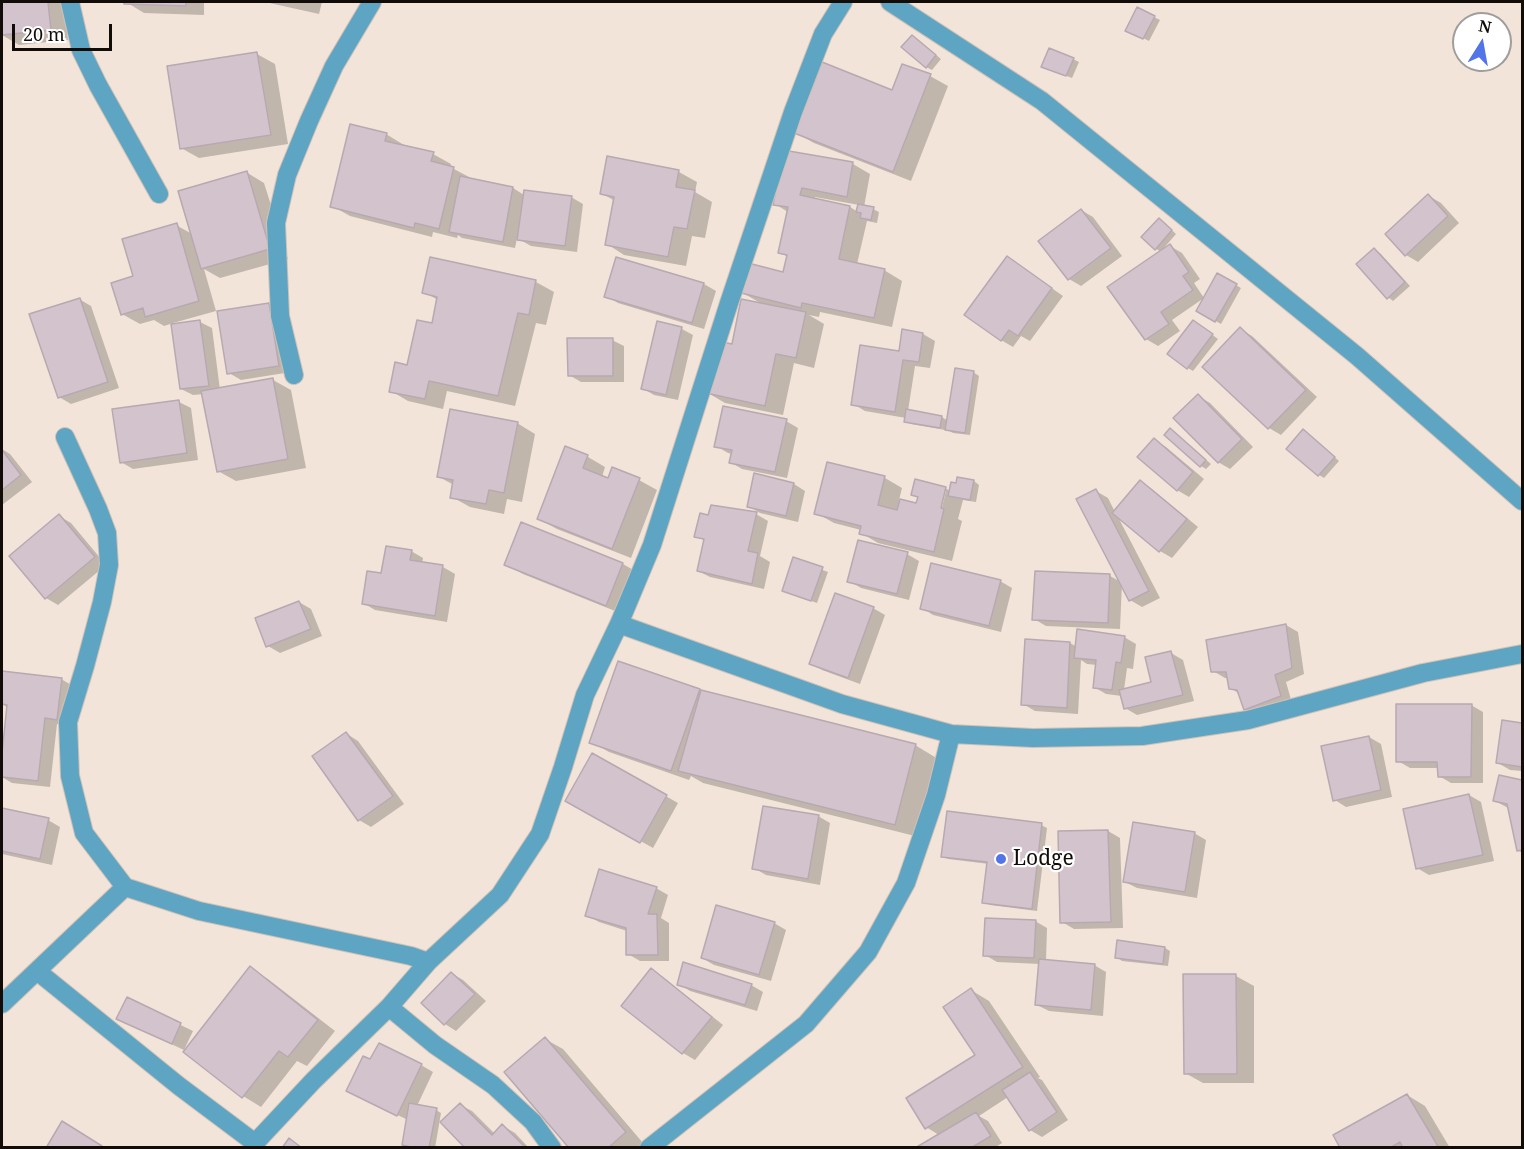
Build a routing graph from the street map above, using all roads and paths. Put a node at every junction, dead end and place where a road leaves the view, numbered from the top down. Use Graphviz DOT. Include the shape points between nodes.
graph roads {
  1 [pos="70,2"];
  2 [pos="372,2"];
  3 [pos="843,2"];
  4 [pos="890,2"];
  5 [pos="159,194"];
  6 [pos="294,375"];
  7 [pos="66,437"];
  8 [pos="1522,501"];
  9 [pos="619,624"];
  10 [pos="1522,654"];
  11 [pos="951,734"];
  12 [pos="125,887"];
  13 [pos="428,962"];
  14 [pos="38,971"];
  15 [pos="2,1005"];
  16 [pos="389,1007"];
  17 [pos="254,1145"];
  18 [pos="552,1148"];
  19 [pos="649,1148"];
  1 -- 5 [label="street" via="81,50"];
  2 -- 6 [label="street" via="334,66 286,175 276,223 280,316"];
  3 -- 9 [label="street" via="823,34 793,112 652,545"];
  4 -- 8 [label="street" via="1042,101 1358,356"];
  7 -- 12 [label="street" via="107,533 109,565 68,722 70,776 84,833"];
  9 -- 11 [label="street" via="842,704"];
  9 -- 13 [label="street" via="585,695 540,834 500,895"];
  10 -- 11 [label="street" via="1424,673 1248,720 1142,736 1033,738"];
  11 -- 19 [label="street" via="936,795 906,883 868,952 806,1024"];
  12 -- 13 [label="street" via="199,911"];
  12 -- 14 [label="street"];
  13 -- 16 [label="street"];
  14 -- 15 [label="street"];
  14 -- 17 [label="street"];
  16 -- 17 [label="street"];
  16 -- 18 [label="street" via="493,1085 533,1122"];
}
